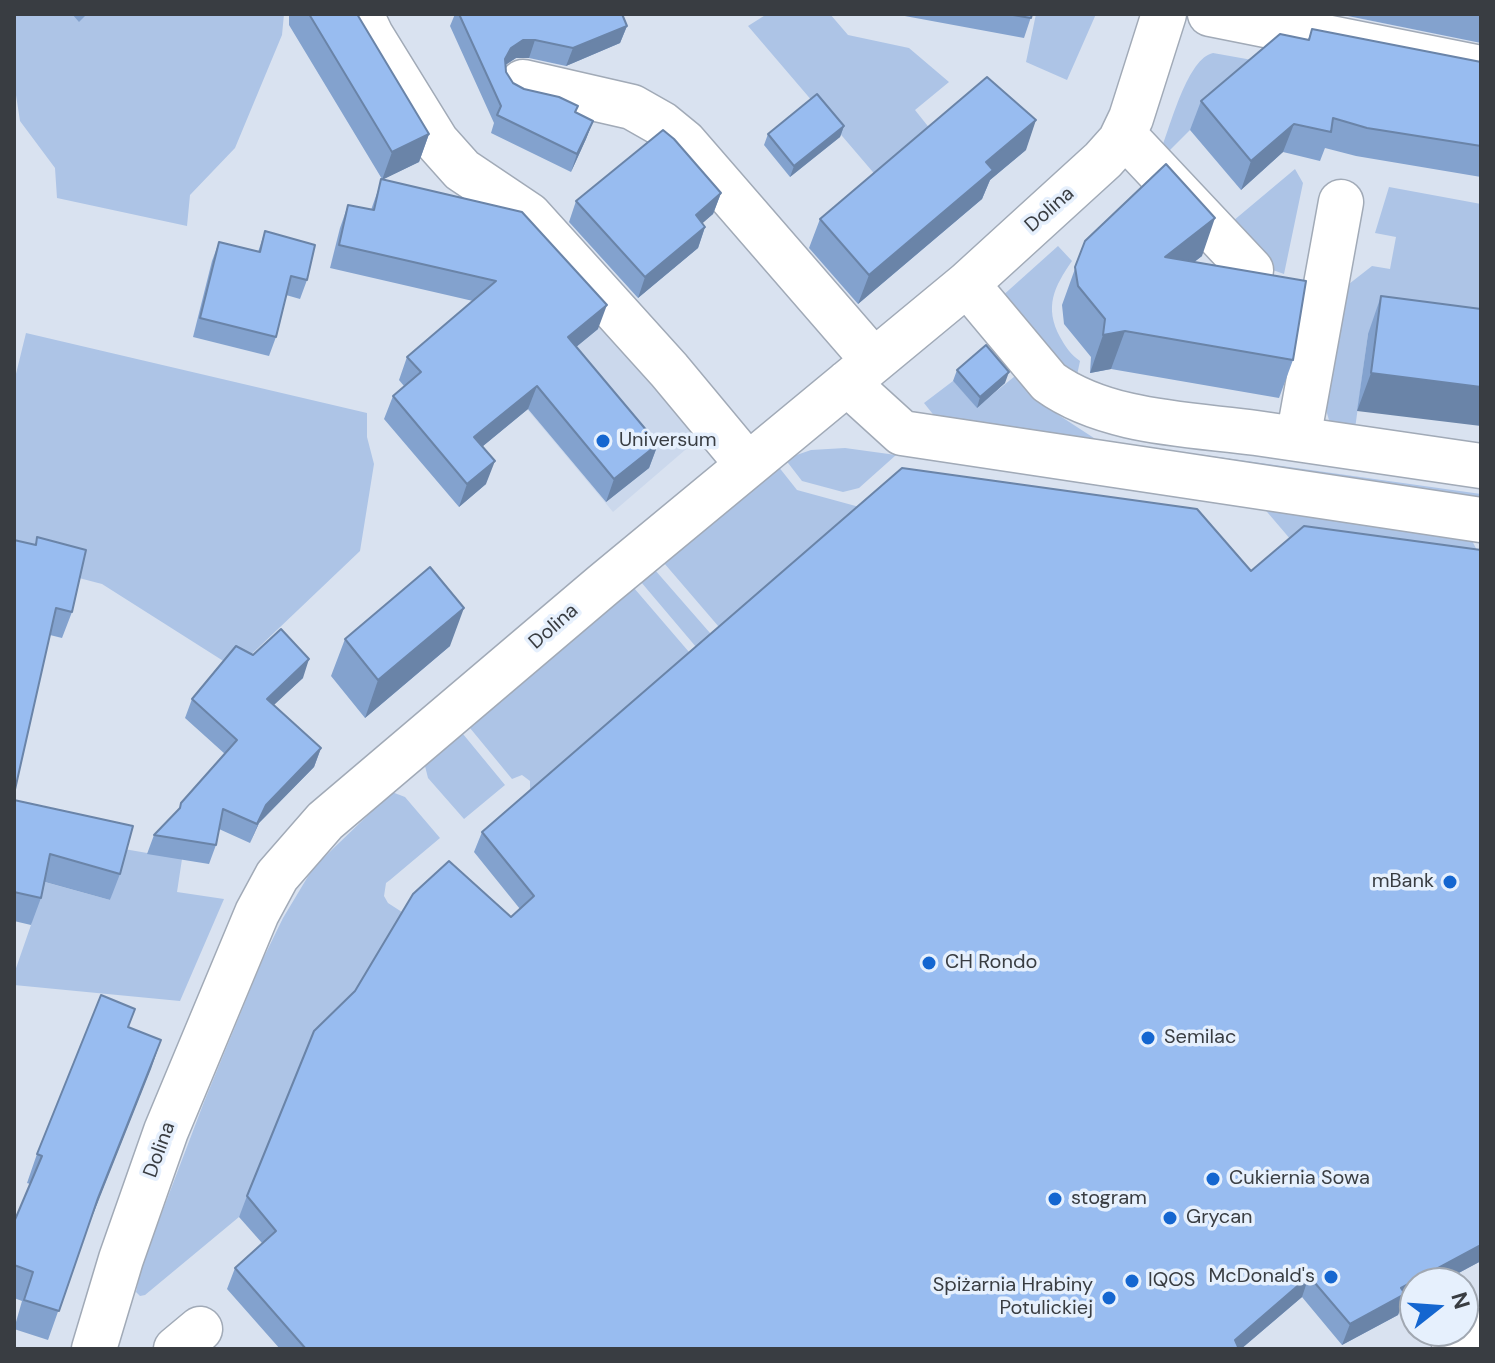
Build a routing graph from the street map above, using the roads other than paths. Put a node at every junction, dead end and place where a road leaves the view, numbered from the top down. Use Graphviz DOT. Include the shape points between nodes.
graph roads {
  1 [pos="361,14"];
  2 [pos="1164,14"];
  3 [pos="1210,14"];
  4 [pos="1481,68"];
  5 [pos="523,82"];
  6 [pos="1124,135"];
  7 [pos="1341,202"];
  8 [pos="1251,270"];
  9 [pos="967,284"];
  10 [pos="860,372"];
  11 [pos="1298,439"];
  12 [pos="748,465"];
  13 [pos="1481,466"];
  14 [pos="1481,520"];
  15 [pos="1481,1333"];
  16 [pos="94,1349"];
  17 [pos="1454,1349"];
  1 -- 12 [label="street" via="437,142 462,170 529,215"];
  2 -- 6 [label="street, Dolina"];
  3 -- 4 [label="street"];
  5 -- 10 [label="street" via="632,107 684,142"];
  6 -- 8 [label="street"];
  6 -- 9 [label="street, Dolina" via="1087,177"];
  7 -- 11 [label="street"];
  9 -- 10 [label="street, Dolina"];
  9 -- 11 [label="street" via="1065,394 1091,406 1149,418"];
  10 -- 12 [label="street, Dolina"];
  10 -- 14 [label="street" via="902,433"];
  11 -- 13 [label="street"];
  12 -- 16 [label="street, Dolina" via="325,821 277,876 166,1131"];
  15 -- 17 [label="street"];
}
